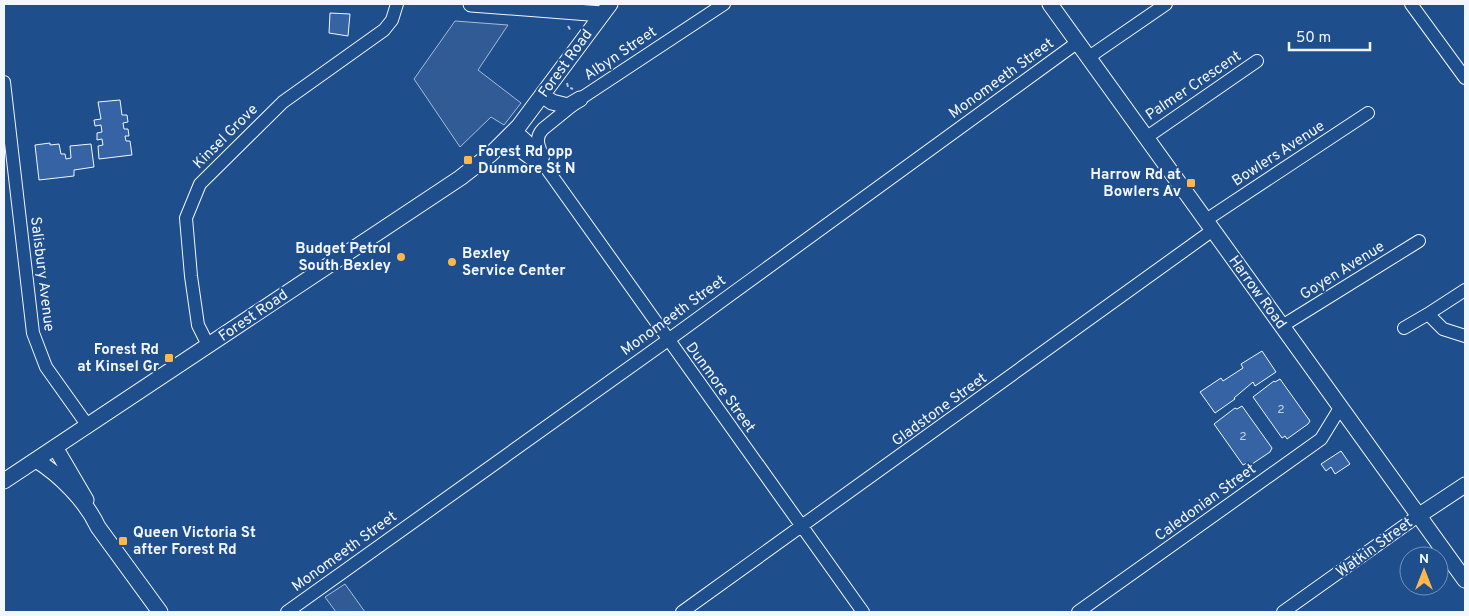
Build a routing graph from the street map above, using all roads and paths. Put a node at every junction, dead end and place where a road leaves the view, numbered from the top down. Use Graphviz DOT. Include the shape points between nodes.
graph roads {
  1 [pos="397,4"];
  2 [pos="471,4"];
  3 [pos="724,4"];
  4 [pos="1050,4"];
  5 [pos="1166,4"];
  6 [pos="1411,4"];
  7 [pos="606,9"];
  8 [pos="568,26"];
  9 [pos="571,31"];
  10 [pos="1078,42"];
  11 [pos="1089,57"];
  12 [pos="1257,61"];
  13 [pos="1465,78"];
  14 [pos="4,82"];
  15 [pos="567,83"];
  16 [pos="546,90"];
  17 [pos="578,94"];
  18 [pos="1368,113"];
  19 [pos="6,130"];
  20 [pos="512,134"];
  21 [pos="538,134"];
  22 [pos="1147,137"];
  23 [pos="553,180"];
  24 [pos="1210,225"];
  25 [pos="1419,241"];
  26 [pos="1465,290"];
  27 [pos="1428,314"];
  28 [pos="1282,326"];
  29 [pos="1404,328"];
  30 [pos="1465,336"];
  31 [pos="667,340"];
  32 [pos="208,345"];
  33 [pos="1340,408"];
  34 [pos="88,426"];
  35 [pos="55,447"];
  36 [pos="36,460"];
  37 [pos="5,477"];
  38 [pos="1465,485"];
  39 [pos="1418,516"];
  40 [pos="94,520"];
  41 [pos="801,527"];
  42 [pos="1465,580"];
  43 [pos="160,612"];
  44 [pos="287,612"];
  45 [pos="682,612"];
  46 [pos="863,612"];
  47 [pos="1078,612"];
  48 [pos="1284,612"];
  1 -- 32 [label="street, Kinsel Grove" via="392,20 384,30 283,102 200,184 186,218 198,325"];
  2 -- 7 [label="main road"];
  3 -- 17 [label="street, Albyn Street"];
  4 -- 10 [label="main road, Harrow Road"];
  5 -- 11 [label="street"];
  6 -- 13 [label="street"];
  7 -- 16 [label="main road, Forest Road"];
  8 -- 9 [label="path"];
  10 -- 11 [label="main road, Harrow Road"];
  10 -- 31 [label="street, Monomeeth Street"];
  11 -- 22 [label="main road, Harrow Road"];
  12 -- 22 [label="street, Palmer Crescent"];
  14 -- 19 [label="street, Salisbury Avenue"];
  15 -- 17 [label="path"];
  16 -- 17 [label="main road" via="566,97"];
  16 -- 20 [label="main road, Forest Road"];
  17 -- 21 [label="street, Albyn Street"];
  18 -- 24 [label="street, Bowlers Avenue"];
  19 -- 34 [label="street, Salisbury Avenue" via="33,333 46,367"];
  20 -- 23 [label="street, Dunmore Street"];
  20 -- 32 [label="main road, Forest Road" via="460,178"];
  21 -- 23 [label="street, Dunmore Street" via="539,147"];
  22 -- 24 [label="main road, Harrow Road"];
  23 -- 31 [label="street, Dunmore Street"];
  24 -- 28 [label="main road, Harrow Road"];
  24 -- 41 [label="street, Gladstone Street"];
  25 -- 28 [label="street, Goyen Avenue"];
  26 -- 27 [label="street"];
  27 -- 29 [label="street"];
  27 -- 30 [label="street" via="1442,330"];
  28 -- 33 [label="main road, Harrow Road"];
  31 -- 41 [label="street, Dunmore Street"];
  31 -- 44 [label="street, Monomeeth Street"];
  32 -- 34 [label="main road, Forest Road"];
  33 -- 39 [label="main road, Harrow Road"];
  33 -- 47 [label="street, Caledonian Street" via="1321,438"];
  34 -- 35 [label="main road, Forest Road"];
  35 -- 36 [label="main road, Forest Road"];
  35 -- 40 [label="main road" via="84,494"];
  36 -- 37 [label="main road, Forest Road"];
  36 -- 40 [label="main road" via="43,474 86,520"];
  38 -- 39 [label="main road, Watkin Street"];
  39 -- 42 [label="main road, Harrow Road"];
  39 -- 48 [label="street, Watkin Street"];
  40 -- 43 [label="main road"];
  41 -- 45 [label="street, Gladstone Street"];
  41 -- 46 [label="street, Dunmore Street"];
}
